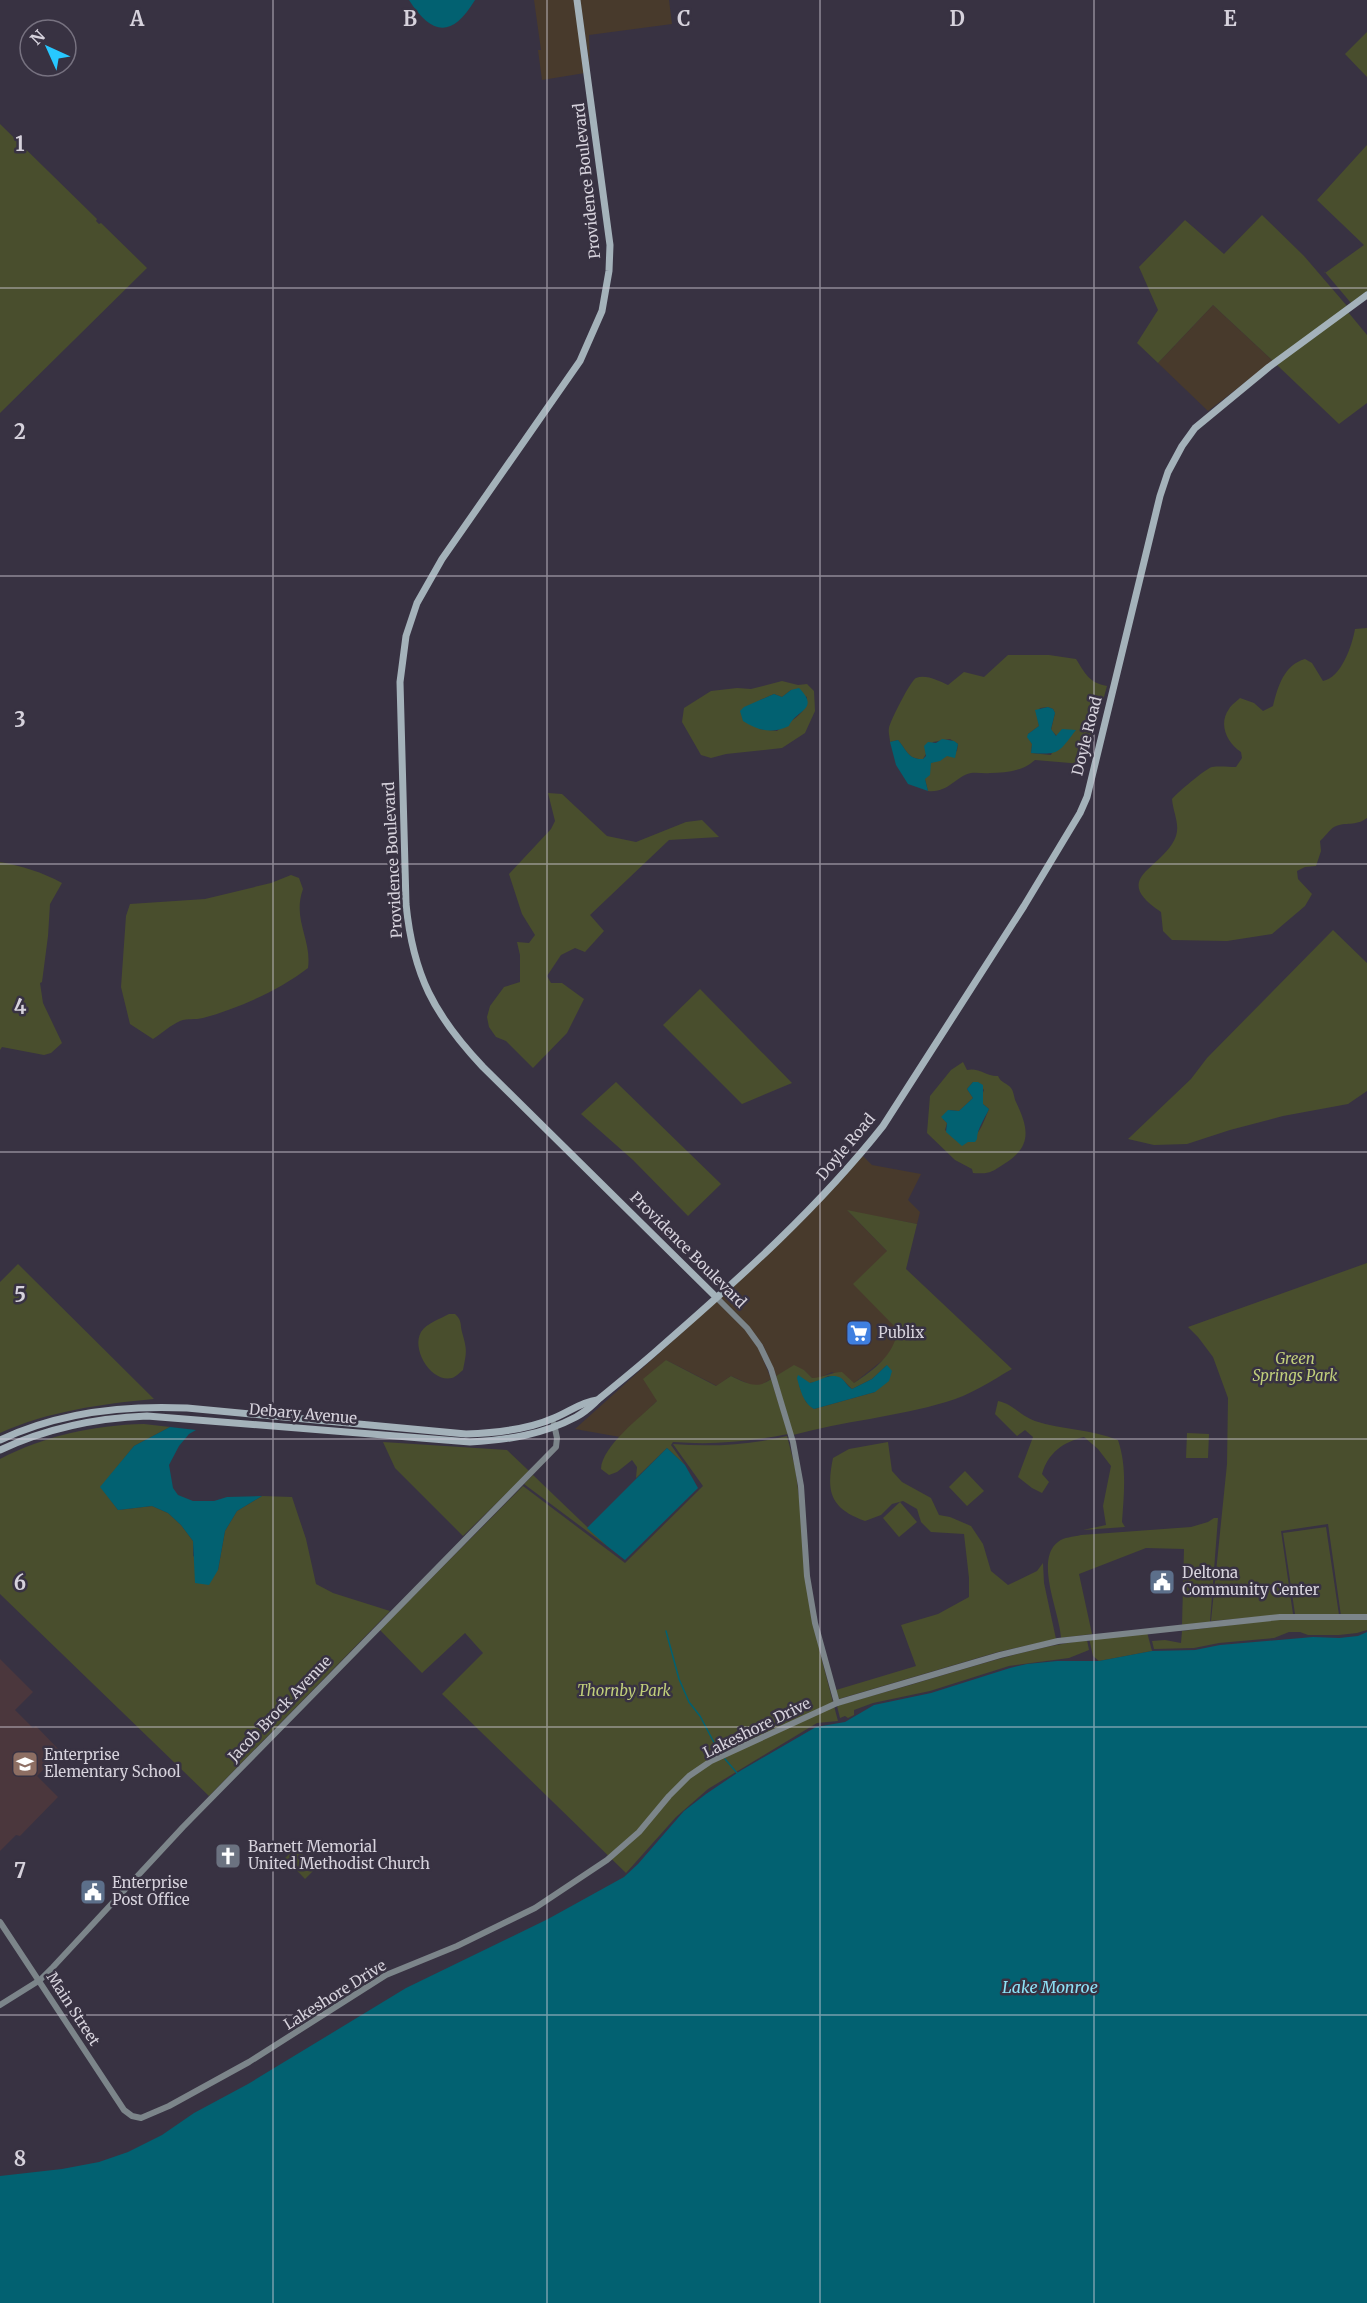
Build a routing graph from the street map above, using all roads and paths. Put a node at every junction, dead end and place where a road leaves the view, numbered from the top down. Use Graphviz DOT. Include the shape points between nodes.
graph roads {
  1 [pos="577,0"];
  2 [pos="1367,295"];
  3 [pos="817,1200"];
  4 [pos="716,1297"];
  5 [pos="598,1400"];
  6 [pos="553,1419"];
  7 [pos="555,1427"];
  8 [pos="0,1440"];
  9 [pos="0,1450"];
  10 [pos="1367,1617"];
  11 [pos="837,1703"];
  12 [pos="0,1922"];
  13 [pos="40,1980"];
  14 [pos="0,2005"];
  15 [pos="124,2110"];
  1 -- 4 [label="main road, Providence Boulevard" via="609,231 606,294 580,361 442,559 417,603 406,636 400,682 407,920 418,972 438,1013 458,1039"];
  2 -- 3 [label="main road, Doyle Road" via="1213,412 1182,446 1160,495 1080,813 883,1126"];
  3 -- 4 [label="main road, Debary Avenue"];
  4 -- 5 [label="main road, Debary Avenue"];
  4 -- 11 [label="street, Providence Boulevard" via="760,1346 793,1442 801,1486 807,1576 818,1636"];
  5 -- 6 [label="main road, Debary Avenue"];
  5 -- 7 [label="main road, Debary Avenue" via="591,1408"];
  6 -- 7 [label="street, Jacob Brock Avenue"];
  6 -- 8 [label="main road, Debary Avenue" via="498,1433 466,1434 145,1407 74,1415"];
  7 -- 9 [label="main road, Debary Avenue" via="501,1441 470,1442 147,1416 118,1417 47,1431"];
  7 -- 13 [label="street, Jacob Brock Avenue" via="556,1447 191,1818"];
  10 -- 11 [label="street, Lakeshore Drive" via="1280,1617 1058,1641"];
  11 -- 15 [label="street, Lakeshore Drive" via="711,1761 690,1776 639,1832 607,1860 535,1908 386,1976 249,2062 160,2110 141,2118"];
  12 -- 13 [label="street, Main Street"];
  13 -- 14 [label="street, Jacob Brock Avenue"];
  13 -- 15 [label="street, Main Street"];
}
